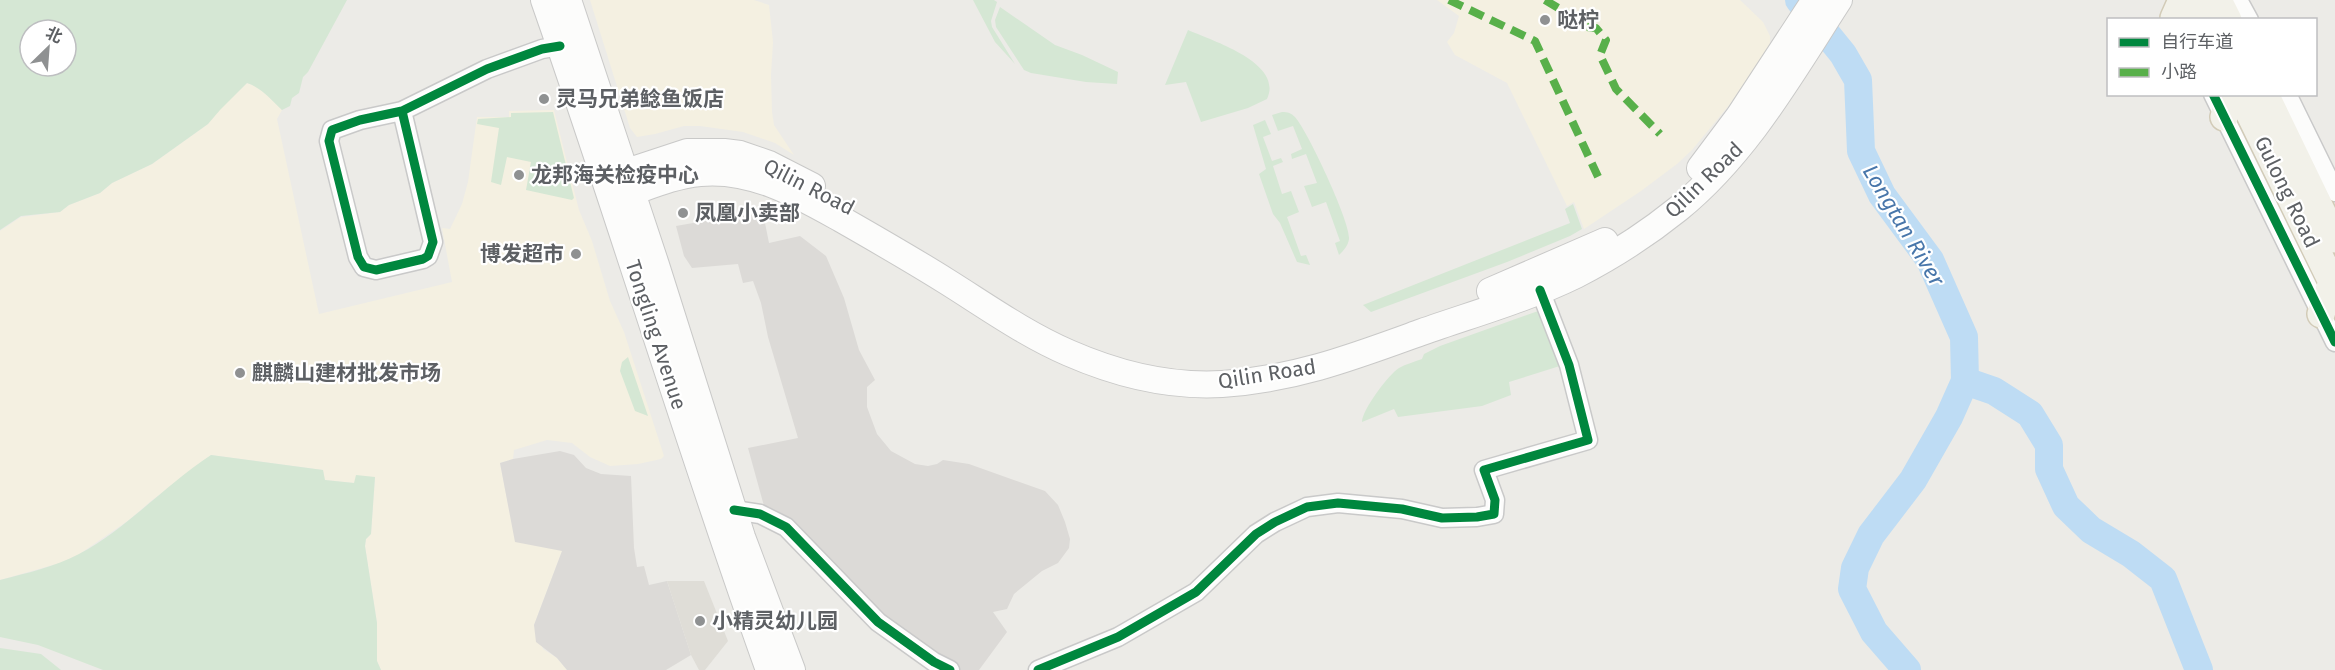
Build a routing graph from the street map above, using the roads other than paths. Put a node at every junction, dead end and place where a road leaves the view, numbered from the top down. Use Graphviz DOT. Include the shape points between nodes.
graph roads {
  1 [pos="544,0"];
  2 [pos="568,0"];
  3 [pos="1815,0"];
  4 [pos="1839,0"];
  5 [pos="2195,0"];
  6 [pos="2218,0"];
  7 [pos="2238,0"];
  8 [pos="2203,18"];
  9 [pos="2227,18"];
  10 [pos="2247,18"];
  11 [pos="561,46"];
  12 [pos="1791,55"];
  13 [pos="2241,96"];
  14 [pos="2266,96"];
  15 [pos="2288,96"];
  16 [pos="2223,102"];
  17 [pos="402,111"];
  18 [pos="619,186"];
  19 [pos="2335,192"];
  20 [pos="2335,239"];
  21 [pos="2334,285"];
  22 [pos="1540,290"];
  23 [pos="2321,314"];
  24 [pos="2335,342"];
  25 [pos="734,510"];
  26 [pos="769,670"];
  27 [pos="792,670"];
  28 [pos="950,670"];
  29 [pos="1038,670"];
  1 -- 11 [label="main road, Tongling Avenue"];
  2 -- 18 [label="main road, Tongling Avenue"];
  3 -- 12 [label="main road, Qilin Road"];
  4 -- 12 [label="main road, Qilin Road"];
  5 -- 8 [label="main road"];
  6 -- 9 [label="main road"];
  7 -- 10 [label="street"];
  11 -- 17 [label="street" via="487,69"];
  11 -- 18 [label="main road, Tongling Avenue"];
  12 -- 18 [label="main road, Qilin Road" via="1691,179 1643,220 1569,257 1394,333 1262,365 1191,367 1147,361 1100,348 1050,325 806,182 740,154 687,152"];
  12 -- 22 [label="main road, Qilin Road" via="1750,134 1700,189 1631,242 1575,275"];
  13 -- 21 [label="main road, Gulong Road"];
  14 -- 20 [label="main road, Gulong Road"];
  15 -- 19 [label="street"];
  16 -- 23 [label="street"];
  17 -- 17 [label="street" via="433,242 423,259 376,270 364,267 358,257 328,141 337,126"];
  18 -- 22 [label="main road, Qilin Road" via="701,173 739,175 792,191 1041,340 1121,373 1169,382 1220,384 1305,372"];
  18 -- 25 [label="main road, Tongling Avenue" via="656,265"];
  18 -- 26 [label="main road, Tongling Avenue" via="739,587"];
  21 -- 23 [label="main road"];
  22 -- 29 [label="street" via="1569,365 1588,440 1484,470 1495,500 1494,514 1443,518 1402,509 1338,503 1307,507 1256,534 1196,592 1118,637"];
  23 -- 24 [label="street"];
  25 -- 27 [label="main road, Tongling Avenue"];
  25 -- 28 [label="street" via="760,514 786,527 878,622"];
}
